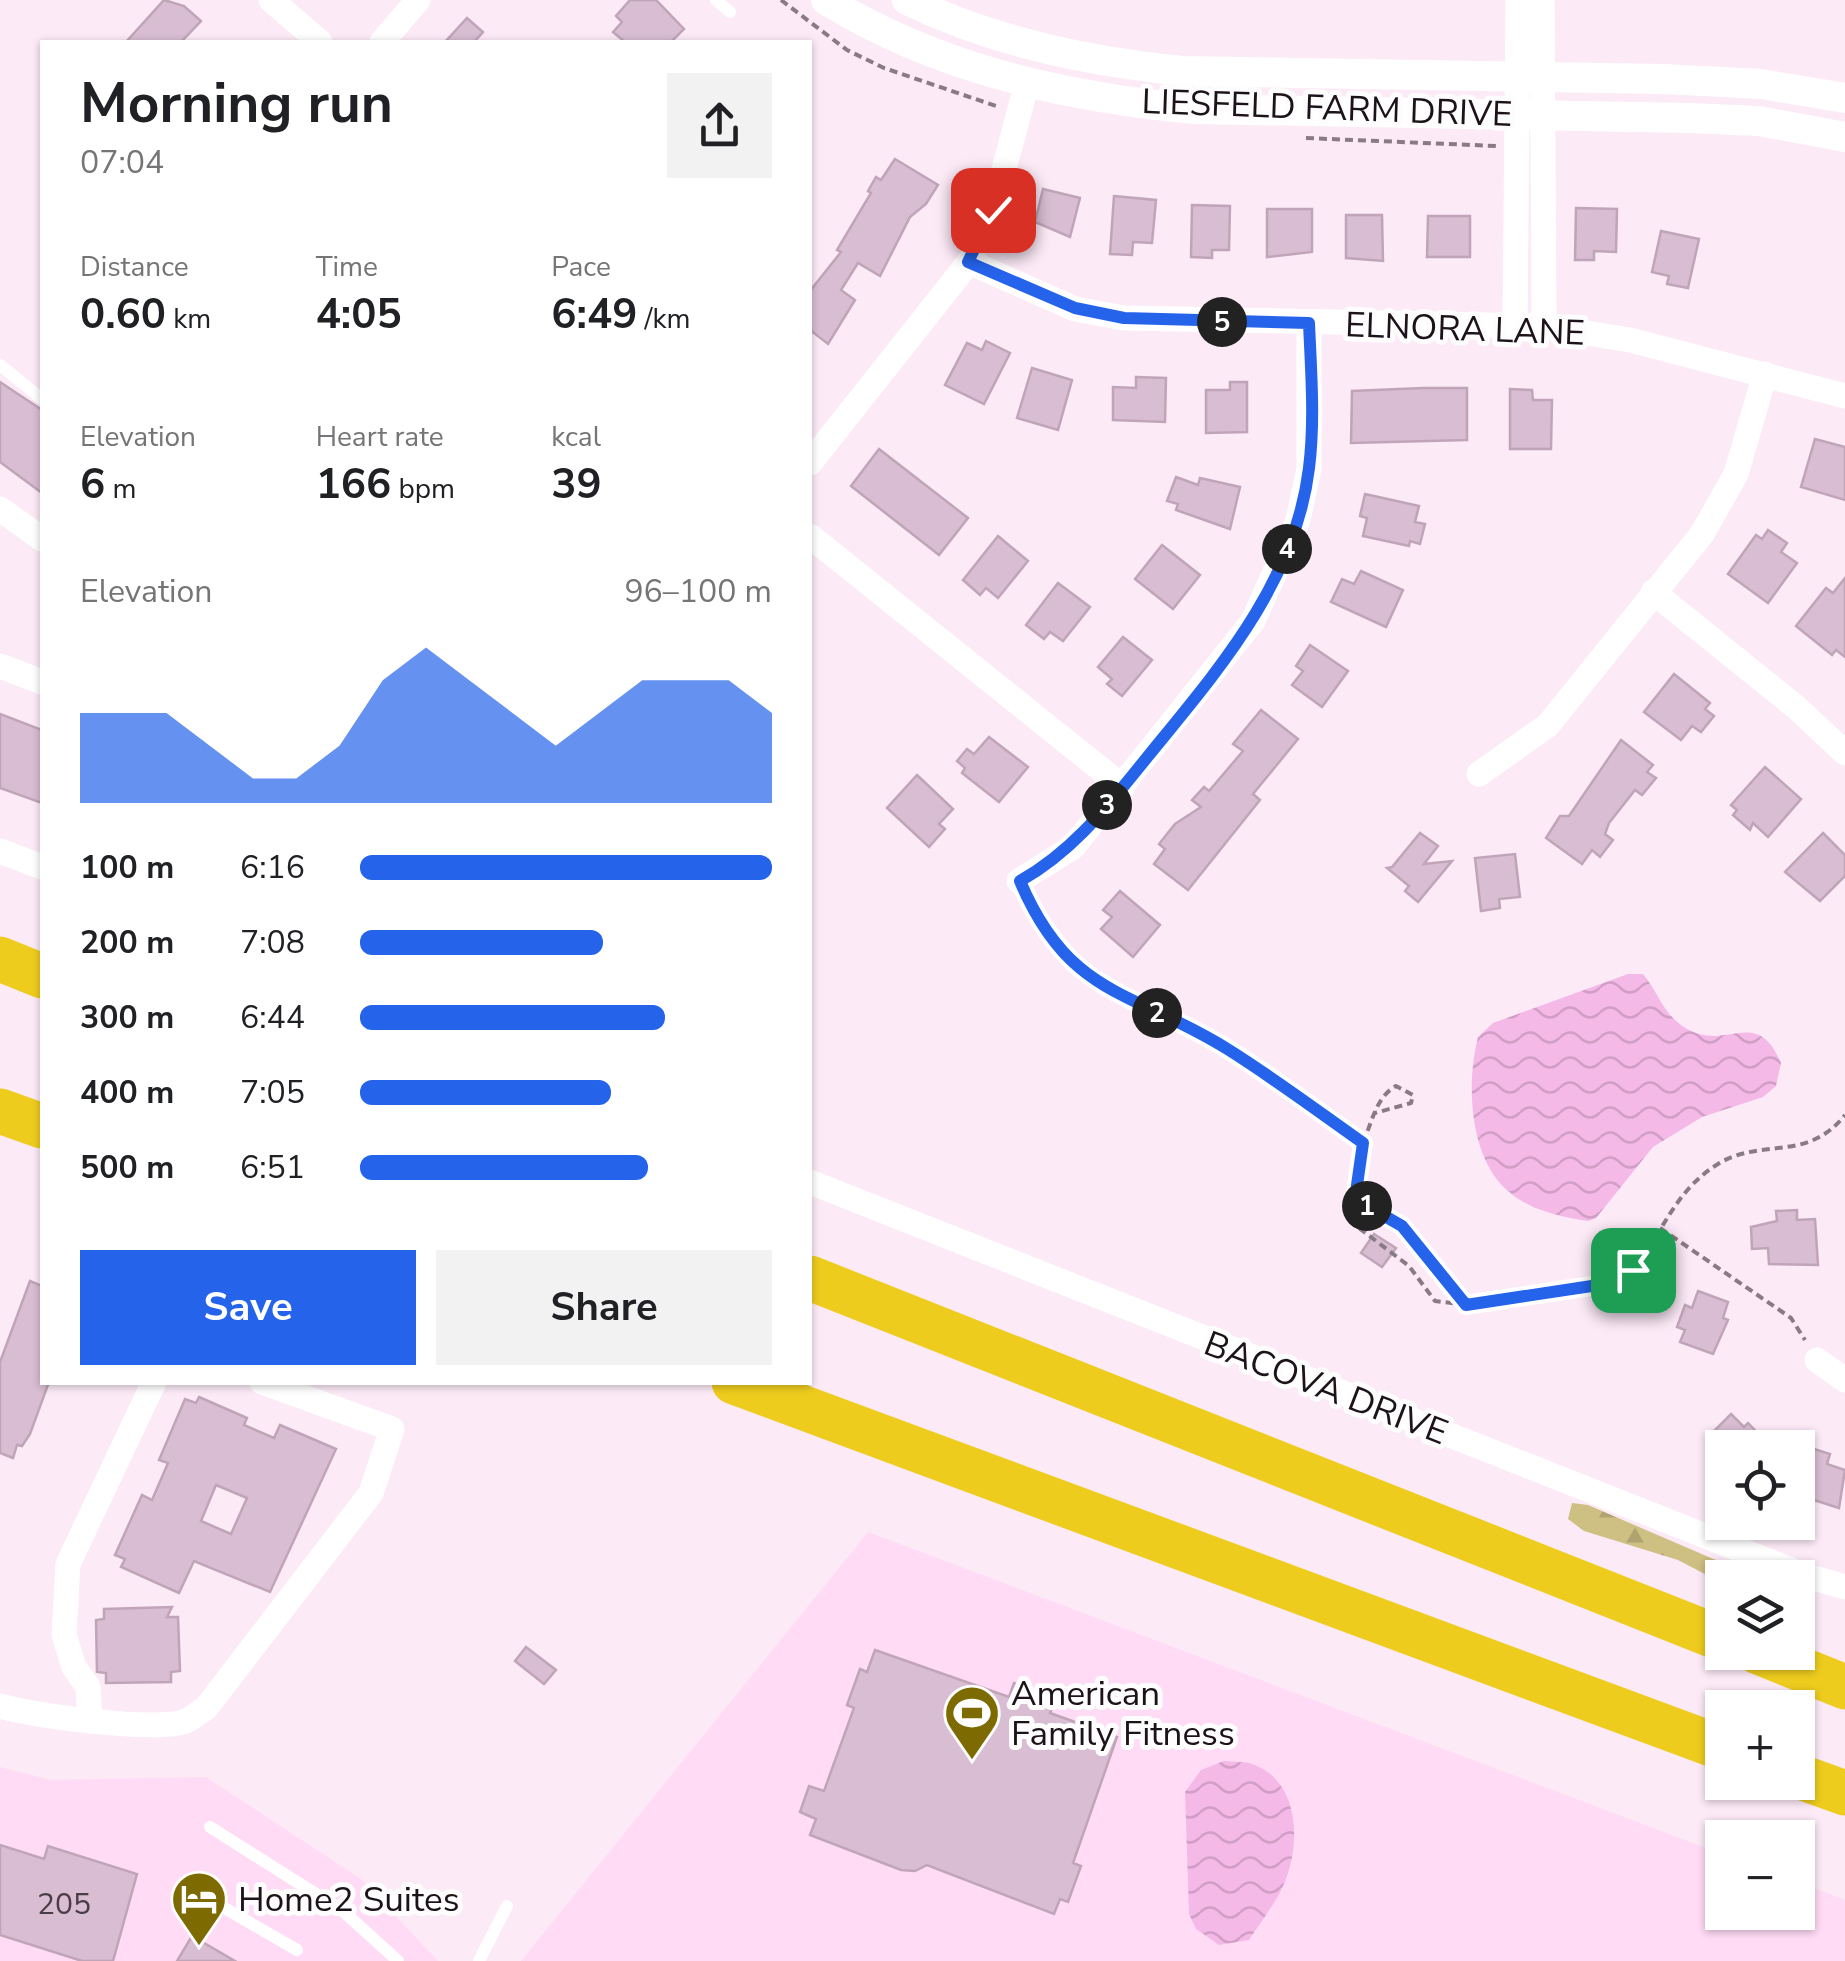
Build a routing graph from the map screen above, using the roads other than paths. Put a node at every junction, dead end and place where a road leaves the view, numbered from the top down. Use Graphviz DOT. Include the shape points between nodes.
graph roads {
  1 [pos="271,0"];
  2 [pos="418,0"];
  3 [pos="716,0"];
  4 [pos="826,0"];
  5 [pos="907,0"];
  6 [pos="1518,0"];
  7 [pos="1542,0"];
  8 [pos="730,12"];
  9 [pos="318,40"];
  10 [pos="384,40"];
  11 [pos="1531,77"];
  12 [pos="1027,83"];
  13 [pos="1845,98"];
  14 [pos="1531,115"];
  15 [pos="1845,137"];
  16 [pos="968,262"];
  17 [pos="1309,323"];
  18 [pos="1515,326"];
  19 [pos="1544,326"];
  20 [pos="0,365"];
  21 [pos="1764,374"];
  22 [pos="40,396"];
  23 [pos="1845,396"];
  24 [pos="812,460"];
  25 [pos="0,509"];
  26 [pos="40,538"];
  27 [pos="812,538"];
  28 [pos="1653,592"];
  29 [pos="0,666"];
  30 [pos="40,681"];
  31 [pos="1845,753"];
  32 [pos="1480,774"];
  33 [pos="1123,787"];
  34 [pos="0,851"];
  35 [pos="40,866"];
  36 [pos="1020,881"];
  37 [pos="0,959"];
  38 [pos="40,975"];
  39 [pos="0,1111"];
  40 [pos="40,1125"];
  41 [pos="812,1183"];
  42 [pos="812,1279"];
  43 [pos="1818,1360"];
  44 [pos="1845,1380"];
  45 [pos="153,1385"];
  46 [pos="270,1385"];
  47 [pos="742,1385"];
  48 [pos="1845,1587"];
  49 [pos="1705,1631"];
  50 [pos="1803,1670"];
  51 [pos="1845,1687"];
  52 [pos="0,1706"];
  53 [pos="90,1720"];
  54 [pos="1705,1742"];
  55 [pos="1815,1783"];
  56 [pos="1845,1794"];
  57 [pos="210,1826"];
  58 [pos="183,1884"];
  59 [pos="507,1906"];
  60 [pos="297,1950"];
  61 [pos="398,1961"];
  62 [pos="479,1961"];
  1 -- 9 [label="street"];
  2 -- 10 [label="street"];
  3 -- 8 [label="lane"];
  4 -- 12 [label="street, LIESFELD FARM DRIVE" via="901,40"];
  5 -- 11 [label="street, LIESFELD FARM DRIVE" via="1016,42 1129,65"];
  6 -- 11 [label="street"];
  7 -- 11 [label="street"];
  11 -- 13 [label="street, LIESFELD FARM DRIVE" via="1761,84"];
  11 -- 14 [label="street"];
  12 -- 14 [label="street, LIESFELD FARM DRIVE" via="1195,109"];
  12 -- 16 [label="street" via="993,210"];
  14 -- 15 [label="street, LIESFELD FARM DRIVE" via="1759,121"];
  14 -- 18 [label="street"];
  14 -- 19 [label="street"];
  16 -- 17 [label="street, ELNORA LANE" via="1075,308 1124,318"];
  16 -- 24 [label="street"];
  17 -- 18 [label="street, ELNORA LANE"];
  17 -- 33 [label="street" via="1309,469 1278,574 1222,665"];
  18 -- 19 [label="street, ELNORA LANE"];
  19 -- 21 [label="street, ELNORA LANE"];
  20 -- 22 [label="lane"];
  21 -- 23 [label="street, ELNORA LANE"];
  21 -- 28 [label="street" via="1736,474 1702,534"];
  25 -- 26 [label="street"];
  27 -- 33 [label="street"];
  28 -- 31 [label="street"];
  28 -- 32 [label="street" via="1548,725"];
  29 -- 30 [label="street"];
  33 -- 36 [label="street" via="1072,847"];
  34 -- 35 [label="street"];
  37 -- 38 [label="highway"];
  39 -- 40 [label="highway"];
  41 -- 48 [label="street, BACOVA DRIVE"];
  42 -- 49 [label="highway"];
  43 -- 44 [label="street"];
  45 -- 53 [label="street" via="68,1564 64,1635 88,1686"];
  46 -- 53 [label="street" via="392,1429 370,1493 206,1708 186,1721"];
  47 -- 54 [label="highway"];
  50 -- 51 [label="highway"];
  52 -- 53 [label="street"];
  55 -- 56 [label="highway"];
  57 -- 61 [label="lane" via="343,1911"];
  58 -- 60 [label="lane"];
  59 -- 62 [label="lane"];
}
